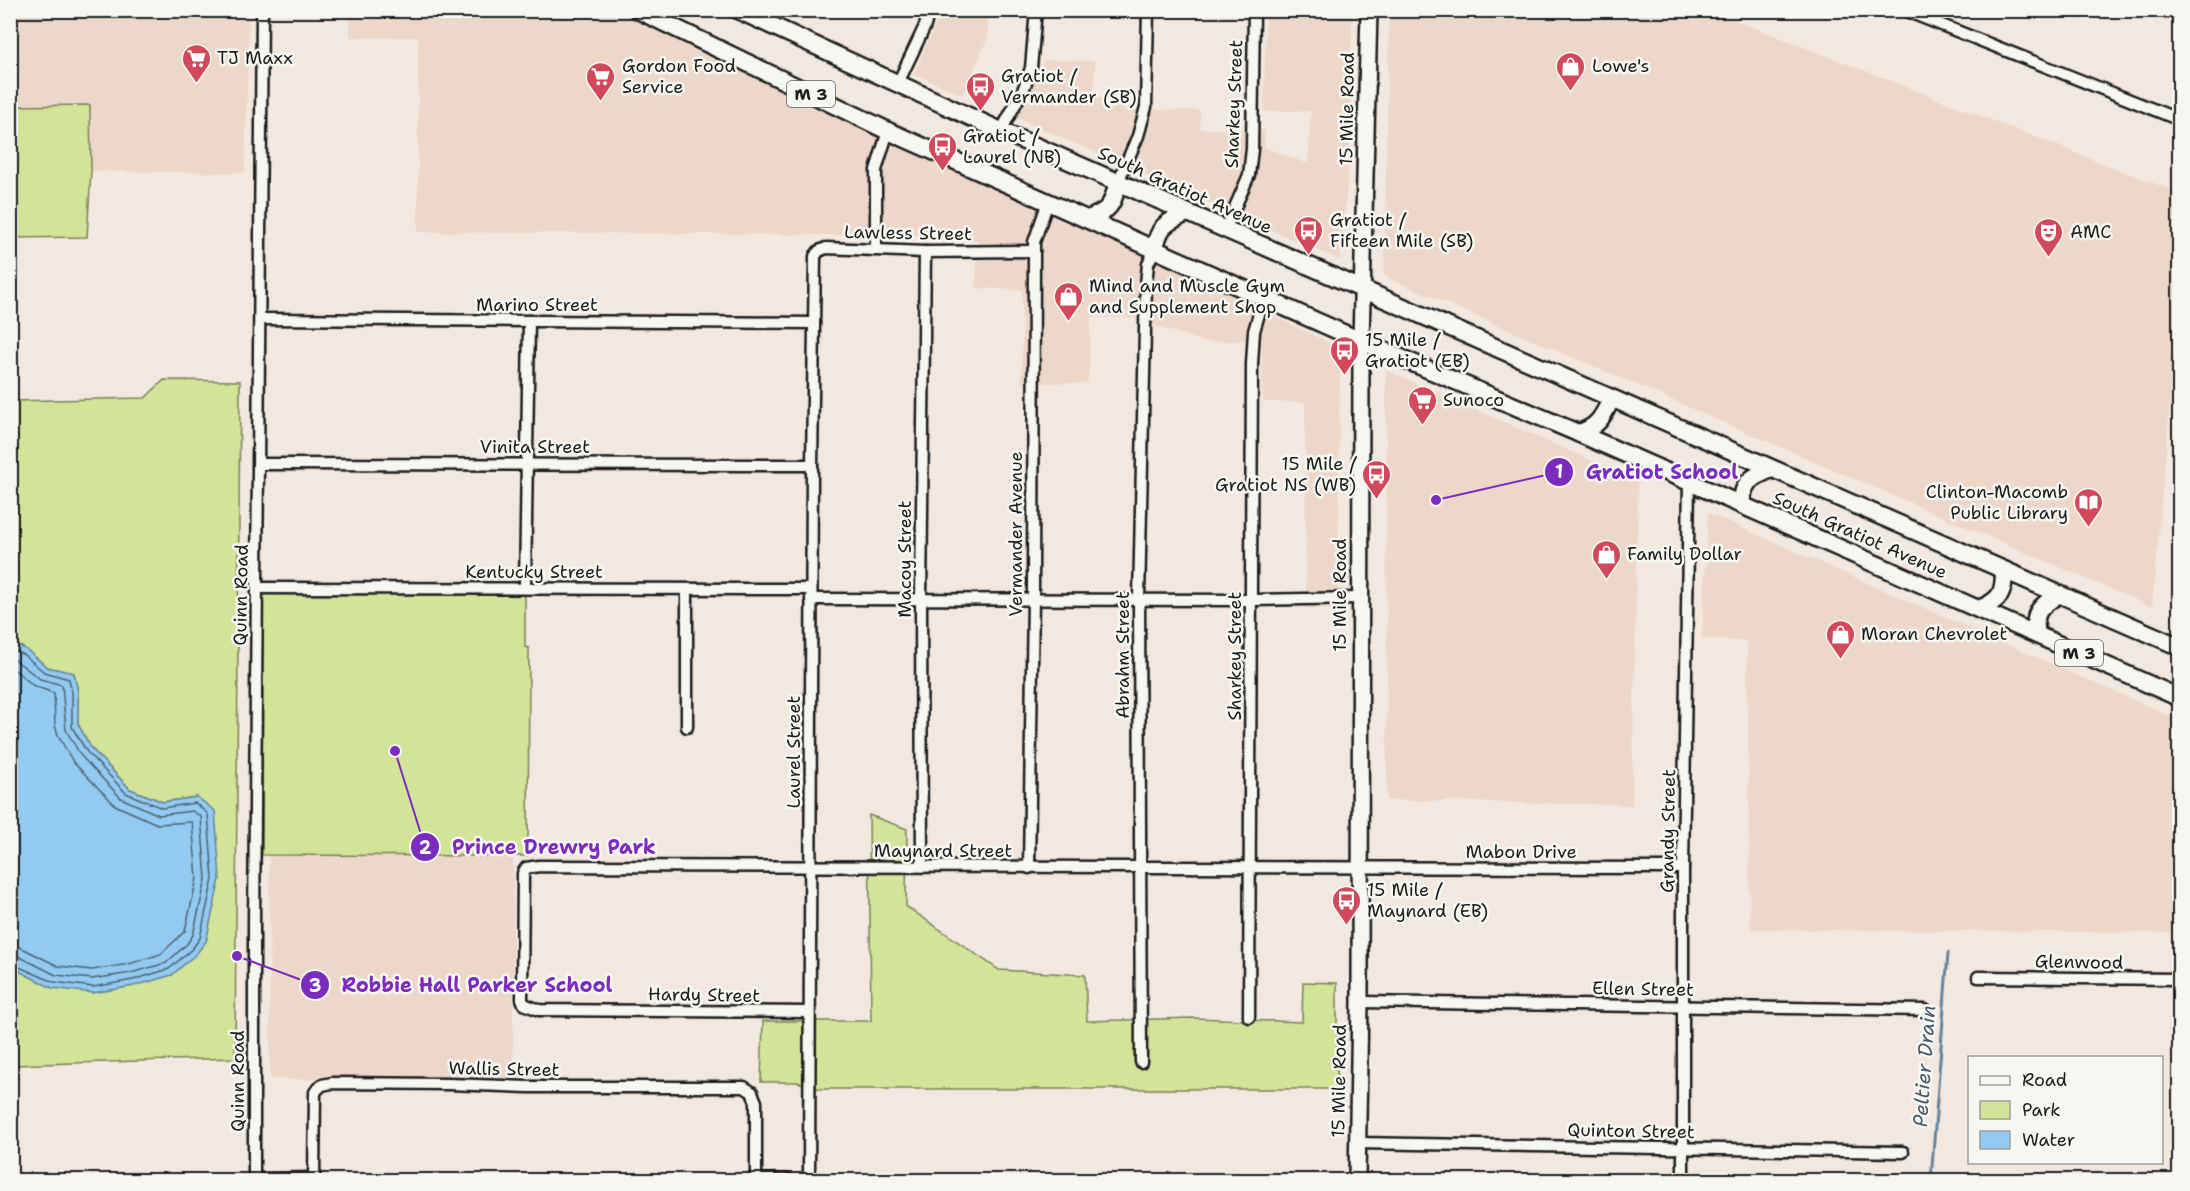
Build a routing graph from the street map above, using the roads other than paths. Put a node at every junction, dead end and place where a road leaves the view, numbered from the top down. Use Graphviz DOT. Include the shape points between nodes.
graph roads {
  1 [pos="262,10"];
  2 [pos="638,10"];
  3 [pos="738,10"];
  4 [pos="929,10"];
  5 [pos="1036,10"];
  6 [pos="1148,10"];
  7 [pos="1254,10"];
  8 [pos="1369,10"];
  9 [pos="1904,10"];
  10 [pos="1918,13"];
  11 [pos="897,85"];
  12 [pos="2180,120"];
  13 [pos="888,131"];
  14 [pos="1001,131"];
  15 [pos="1118,182"];
  16 [pos="1048,202"];
  17 [pos="1187,213"];
  18 [pos="1088,219"];
  19 [pos="1224,230"];
  20 [pos="876,249"];
  21 [pos="1155,249"];
  22 [pos="1034,251"];
  23 [pos="925,252"];
  24 [pos="1362,290"];
  25 [pos="1264,297"];
  26 [pos="261,319"];
  27 [pos="529,321"];
  28 [pos="814,323"];
  29 [pos="1361,341"];
  30 [pos="1611,399"];
  31 [pos="1578,433"];
  32 [pos="527,463"];
  33 [pos="259,464"];
  34 [pos="812,465"];
  35 [pos="1771,468"];
  36 [pos="1689,482"];
  37 [pos="1742,505"];
  38 [pos="2004,571"];
  39 [pos="257,588"];
  40 [pos="525,588"];
  41 [pos="687,590"];
  42 [pos="811,594"];
  43 [pos="2059,594"];
  44 [pos="1360,598"];
  45 [pos="921,599"];
  46 [pos="1033,599"];
  47 [pos="1139,599"];
  48 [pos="1252,600"];
  49 [pos="1979,609"];
  50 [pos="2037,634"];
  51 [pos="2180,647"];
  52 [pos="2180,698"];
  53 [pos="687,727"];
  54 [pos="922,866"];
  55 [pos="1140,867"];
  56 [pos="810,868"];
  57 [pos="1029,868"];
  58 [pos="1251,868"];
  59 [pos="1359,868"];
  60 [pos="1683,868"];
  61 [pos="1978,977"];
  62 [pos="2180,979"];
  63 [pos="1360,1002"];
  64 [pos="528,1006"];
  65 [pos="1684,1006"];
  66 [pos="1925,1010"];
  67 [pos="808,1012"];
  68 [pos="1249,1017"];
  69 [pos="1141,1062"];
  70 [pos="1357,1143"];
  71 [pos="1683,1148"];
  72 [pos="1903,1152"];
  73 [pos="315,1179"];
  74 [pos="254,1180"];
  75 [pos="756,1180"];
  76 [pos="787,1180"];
  77 [pos="809,1180"];
  78 [pos="1357,1180"];
  79 [pos="1683,1180"];
  1 -- 26 [label="street, Quinn Road"];
  2 -- 13 [label="main road, South Gratiot Avenue / M 3"];
  3 -- 11 [label="main road, South Gratiot Avenue / M 3"];
  4 -- 11 [label="street"];
  5 -- 14 [label="street" via="1031,68"];
  6 -- 15 [label="street" via="1146,107"];
  7 -- 19 [label="street, Sharkey Street" via="1250,175"];
  8 -- 24 [label="main road, 15 Mile Road"];
  9 -- 10 [label="street"];
  10 -- 12 [label="street"];
  11 -- 14 [label="main road, South Gratiot Avenue / M 3"];
  13 -- 16 [label="main road, South Gratiot Avenue / M 3"];
  13 -- 20 [label="street" via="876,170"];
  14 -- 15 [label="main road, South Gratiot Avenue / M 3"];
  15 -- 17 [label="main road, South Gratiot Avenue / M 3"];
  15 -- 18 [label="main road" via="1109,208"];
  16 -- 18 [label="main road, South Gratiot Avenue / M 3"];
  16 -- 22 [label="street, Vermander Avenue"];
  17 -- 19 [label="main road, South Gratiot Avenue / M 3"];
  17 -- 21 [label="main road" via="1163,226"];
  18 -- 21 [label="main road, South Gratiot Avenue / M 3"];
  19 -- 24 [label="main road, South Gratiot Avenue / M 3"];
  20 -- 23 [label="street, Lawless Street"];
  20 -- 28 [label="street, Lawless Street" via="819,251 814,264"];
  21 -- 25 [label="main road, South Gratiot Avenue / M 3"];
  21 -- 47 [label="street, Abrahm Street" via="1148,264 1146,284"];
  22 -- 23 [label="street, Lawless Street"];
  22 -- 46 [label="street, Vermander Avenue"];
  23 -- 45 [label="street, Macoy Street"];
  24 -- 29 [label="main road, 15 Mile Road"];
  24 -- 30 [label="main road, South Gratiot Avenue / M 3"];
  25 -- 29 [label="main road, South Gratiot Avenue / M 3"];
  25 -- 48 [label="street, Sharkey Street" via="1252,346"];
  26 -- 27 [label="street, Marino Street"];
  26 -- 33 [label="street, Quinn Road"];
  27 -- 28 [label="street, Marino Street"];
  27 -- 32 [label="street"];
  28 -- 34 [label="street, Laurel Street"];
  29 -- 31 [label="main road, South Gratiot Avenue / M 3"];
  29 -- 44 [label="main road, 15 Mile Road"];
  30 -- 31 [label="main road" via="1601,420"];
  30 -- 35 [label="main road, South Gratiot Avenue / M 3"];
  31 -- 36 [label="main road, South Gratiot Avenue / M 3"];
  32 -- 33 [label="street, Vinita Street"];
  32 -- 34 [label="street, Vinita Street"];
  32 -- 40 [label="street"];
  33 -- 39 [label="street, Quinn Road"];
  34 -- 42 [label="street, Laurel Street"];
  35 -- 37 [label="main road" via="1748,482"];
  35 -- 38 [label="main road, South Gratiot Avenue / M 3"];
  36 -- 37 [label="main road, South Gratiot Avenue / M 3"];
  36 -- 60 [label="street, Grandy Street"];
  37 -- 49 [label="main road, South Gratiot Avenue / M 3"];
  38 -- 43 [label="main road, South Gratiot Avenue / M 3"];
  38 -- 49 [label="main road" via="1999,598"];
  39 -- 40 [label="street, Kentucky Street"];
  39 -- 74 [label="street, Quinn Road"];
  40 -- 41 [label="street, Kentucky Street"];
  41 -- 42 [label="street, Kentucky Street"];
  41 -- 53 [label="street"];
  42 -- 45 [label="street, Kentucky Street"];
  42 -- 56 [label="street, Laurel Street"];
  43 -- 50 [label="main road" via="2036,616"];
  43 -- 51 [label="main road, South Gratiot Avenue / M 3"];
  44 -- 48 [label="street, Kentucky Street"];
  44 -- 59 [label="main road, 15 Mile Road"];
  45 -- 46 [label="street, Kentucky Street"];
  45 -- 54 [label="street, Macoy Street"];
  46 -- 47 [label="street, Kentucky Street"];
  46 -- 57 [label="street, Vermander Avenue"];
  47 -- 48 [label="street, Kentucky Street"];
  47 -- 55 [label="street, Abrahm Street"];
  48 -- 58 [label="street, Sharkey Street"];
  49 -- 50 [label="main road, South Gratiot Avenue / M 3"];
  50 -- 52 [label="main road, South Gratiot Avenue / M 3"];
  54 -- 56 [label="street, Maynard Street"];
  54 -- 57 [label="street, Maynard Street"];
  55 -- 57 [label="street, Maynard Street"];
  55 -- 58 [label="street, Maynard Street"];
  55 -- 69 [label="street, Abrahm Street"];
  56 -- 64 [label="street, Maynard Street" via="526,868 522,880 522,999"];
  56 -- 67 [label="street, Laurel Street"];
  58 -- 59 [label="street, Maynard Street"];
  58 -- 68 [label="street, Sharkey Street"];
  59 -- 60 [label="street, Mabon Drive"];
  59 -- 63 [label="main road, 15 Mile Road"];
  60 -- 65 [label="street, Grandy Street"];
  61 -- 62 [label="street, Glenwood"];
  63 -- 65 [label="street, Ellen Street"];
  63 -- 70 [label="main road, 15 Mile Road"];
  64 -- 67 [label="street, Hardy Street" via="539,1010"];
  65 -- 66 [label="street, Ellen Street"];
  65 -- 71 [label="street, Grandy Street"];
  67 -- 77 [label="street, Laurel Street"];
  70 -- 71 [label="street, Quinton Street"];
  70 -- 78 [label="main road, 15 Mile Road"];
  71 -- 72 [label="street, Quinton Street"];
  71 -- 79 [label="street, Grandy Street"];
  73 -- 74 [label="street, Wallis Street"];
  73 -- 75 [label="street, Wallis Street" via="315,1096 317,1088 332,1083 744,1087 752,1092 756,1102"];
  75 -- 76 [label="street"];
}
